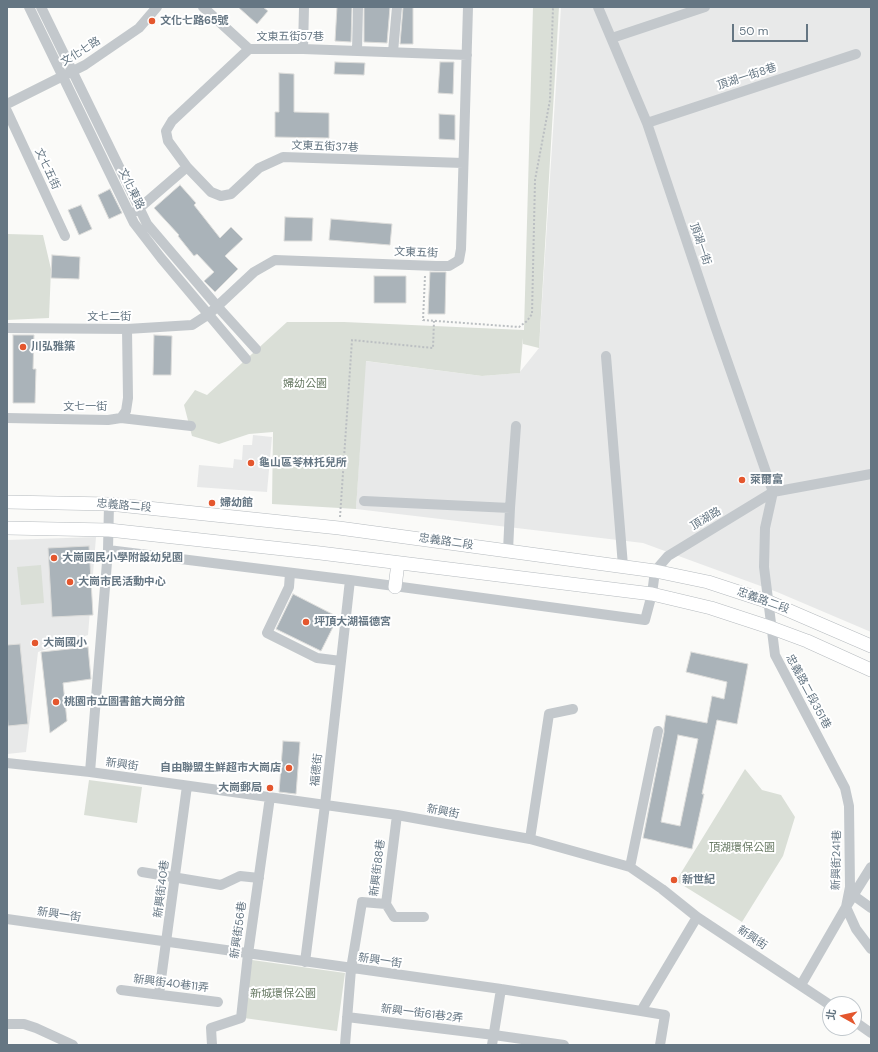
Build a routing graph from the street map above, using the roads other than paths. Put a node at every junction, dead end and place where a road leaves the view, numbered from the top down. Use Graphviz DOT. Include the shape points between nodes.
graph roads {
  1 [pos="29,7"];
  2 [pos="41,7"];
  3 [pos="157,7"];
  4 [pos="203,7"];
  5 [pos="304,7"];
  6 [pos="358,7"];
  7 [pos="397,7"];
  8 [pos="468,7"];
  9 [pos="598,7"];
  10 [pos="705,7"];
  11 [pos="612,38"];
  12 [pos="303,48"];
  13 [pos="249,49"];
  14 [pos="357,51"];
  15 [pos="393,52"];
  16 [pos="856,54"];
  17 [pos="467,55"];
  18 [pos="68,74"];
  19 [pos="7,104"];
  20 [pos="7,111"];
  21 [pos="647,123"];
  22 [pos="463,163"];
  23 [pos="187,167"];
  24 [pos="140,208"];
  25 [pos="130,216"];
  26 [pos="65,236"];
  27 [pos="218,306"];
  28 [pos="208,314"];
  29 [pos="7,328"];
  30 [pos="127,330"];
  31 [pos="256,349"];
  32 [pos="606,356"];
  33 [pos="246,359"];
  34 [pos="7,418"];
  35 [pos="121,418"];
  36 [pos="191,426"];
  37 [pos="516,426"];
  38 [pos="871,474"];
  39 [pos="773,492"];
  40 [pos="364,501"];
  41 [pos="7,502"];
  42 [pos="109,504"];
  43 [pos="510,508"];
  44 [pos="7,528"];
  45 [pos="109,530"];
  46 [pos="108,550"];
  47 [pos="508,551"];
  48 [pos="398,562"];
  49 [pos="623,566"];
  50 [pos="655,571"];
  51 [pos="290,573"];
  52 [pos="350,580"];
  53 [pos="395,586"];
  54 [pos="652,594"];
  55 [pos="769,602"];
  56 [pos="772,628"];
  57 [pos="871,646"];
  58 [pos="341,660"];
  59 [pos="871,670"];
  60 [pos="573,709"];
  61 [pos="658,731"];
  62 [pos="7,763"];
  63 [pos="90,772"];
  64 [pos="187,786"];
  65 [pos="845,788"];
  66 [pos="270,797"];
  67 [pos="325,805"];
  68 [pos="396,815"];
  69 [pos="530,839"];
  70 [pos="630,867"];
  71 [pos="871,868"];
  72 [pos="142,872"];
  73 [pos="175,878"];
  74 [pos="259,878"];
  75 [pos="853,895"];
  76 [pos="386,904"];
  77 [pos="846,907"];
  78 [pos="871,908"];
  79 [pos="697,917"];
  80 [pos="424,918"];
  81 [pos="7,919"];
  82 [pos="167,942"];
  83 [pos="871,949"];
  84 [pos="248,954"];
  85 [pos="305,962"];
  86 [pos="351,969"];
  87 [pos="801,985"];
  88 [pos="500,989"];
  89 [pos="121,990"];
  90 [pos="159,994"];
  91 [pos="822,999"];
  92 [pos="218,1002"];
  93 [pos="641,1011"];
  94 [pos="347,1016"];
  95 [pos="7,1024"];
  96 [pos="862,1027"];
  97 [pos="871,1033"];
  98 [pos="494,1034"];
  99 [pos="72,1045"];
  100 [pos="212,1045"];
  101 [pos="345,1045"];
  102 [pos="492,1045"];
  103 [pos="564,1045"];
  104 [pos="660,1045"];
  1 -- 18 [label="street, 文化東路"];
  2 -- 18 [label="street, 文化東路"];
  3 -- 18 [label="street, 文化七路" via="139,28"];
  4 -- 13 [label="street"];
  5 -- 12 [label="street"];
  6 -- 14 [label="street"];
  7 -- 15 [label="street"];
  8 -- 17 [label="street, 文東五街"];
  9 -- 11 [label="street, 頂湖一街"];
  10 -- 11 [label="street"];
  11 -- 21 [label="street, 頂湖一街"];
  12 -- 13 [label="street, 文東五街57巷"];
  12 -- 14 [label="street, 文東五街57巷"];
  13 -- 23 [label="street, 文東五街57巷" via="172,121 166,131 168,141"];
  14 -- 15 [label="street, 文東五街57巷"];
  15 -- 17 [label="street, 文東五街57巷"];
  16 -- 21 [label="street, 頂湖一街8巷"];
  17 -- 22 [label="street, 文東五街"];
  18 -- 19 [label="street, 文化七路"];
  18 -- 24 [label="street, 文化東路"];
  18 -- 25 [label="street, 文化東路"];
  20 -- 26 [label="street, 文七五街"];
  21 -- 39 [label="street, 頂湖一街"];
  22 -- 23 [label="street, 文東五街37巷" via="283,157 259,168 231,194 221,196 211,192"];
  22 -- 27 [label="street, 文東五街" via="461,249 459,260 449,266 275,260 254,272"];
  23 -- 24 [label="street"];
  24 -- 25 [label="street"];
  24 -- 27 [label="street, 文化東路" via="147,224"];
  25 -- 28 [label="street, 文化東路"];
  27 -- 28 [label="street, 文東五街"];
  27 -- 31 [label="street, 文化東路"];
  28 -- 30 [label="street, 文七二街" via="192,325"];
  28 -- 33 [label="street, 文化東路"];
  29 -- 30 [label="street, 文七二街"];
  30 -- 35 [label="street, 文七一街" via="128,398 126,411"];
  32 -- 49 [label="street"];
  34 -- 35 [label="street, 文七一街"];
  35 -- 36 [label="street"];
  37 -- 43 [label="street"];
  38 -- 39 [label="street, 頂湖路"];
  39 -- 50 [label="street, 頂湖路" via="668,556"];
  39 -- 55 [label="street" via="765,528 764,567"];
  40 -- 43 [label="street"];
  41 -- 42 [label="main road, 忠義路二段"];
  42 -- 45 [label="street"];
  42 -- 47 [label="main road, 忠義路二段" via="339,528"];
  43 -- 47 [label="street"];
  44 -- 45 [label="main road, 忠義路二段"];
  45 -- 46 [label="street"];
  45 -- 48 [label="main road, 忠義路二段"];
  46 -- 51 [label="street"];
  46 -- 63 [label="street"];
  47 -- 49 [label="main road, 忠義路二段"];
  48 -- 53 [label="main road"];
  48 -- 54 [label="main road, 忠義路二段"];
  49 -- 50 [label="main road, 忠義路二段"];
  50 -- 54 [label="street"];
  50 -- 55 [label="main road, 忠義路二段" via="708,582"];
  51 -- 52 [label="street"];
  51 -- 58 [label="street" via="288,587 267,633 317,658"];
  52 -- 53 [label="street"];
  52 -- 58 [label="street, 福德街"];
  53 -- 54 [label="street" via="645,620"];
  54 -- 56 [label="main road, 忠義路二段" via="711,608"];
  55 -- 56 [label="street, 忠義路二段351巷"];
  55 -- 57 [label="main road, 忠義路二段"];
  56 -- 59 [label="main road, 忠義路二段"];
  56 -- 65 [label="street, 忠義路二段351巷" via="775,655"];
  58 -- 67 [label="street, 福德街"];
  60 -- 69 [label="street" via="549,714"];
  61 -- 70 [label="street"];
  62 -- 63 [label="street, 新興街"];
  63 -- 64 [label="street, 新興街"];
  64 -- 66 [label="street, 新興街"];
  64 -- 73 [label="street, 新興街40巷"];
  65 -- 77 [label="street, 新興街241巷" via="849,806 850,887"];
  66 -- 67 [label="street, 新興街"];
  66 -- 74 [label="street, 新興街56巷"];
  67 -- 68 [label="street, 新興街"];
  67 -- 85 [label="street, 福德街"];
  68 -- 69 [label="street, 新興街"];
  68 -- 76 [label="street, 新興街88巷"];
  69 -- 70 [label="street, 新興街"];
  70 -- 79 [label="street, 新興街"];
  71 -- 75 [label="street"];
  72 -- 73 [label="street"];
  73 -- 74 [label="street" via="221,885 240,876"];
  73 -- 82 [label="street, 新興街40巷"];
  74 -- 84 [label="street, 新興街56巷"];
  75 -- 77 [label="street"];
  75 -- 78 [label="street"];
  76 -- 80 [label="street" via="394,917"];
  76 -- 86 [label="street, 新興街88巷" via="362,902"];
  77 -- 83 [label="street" via="856,929"];
  77 -- 87 [label="street"];
  79 -- 87 [label="street, 新興街"];
  79 -- 93 [label="street"];
  81 -- 82 [label="street, 新興一街"];
  82 -- 84 [label="street, 新興一街"];
  82 -- 90 [label="street, 新興街40巷"];
  84 -- 85 [label="street, 新興一街"];
  84 -- 100 [label="street, 新興街56巷" via="241,1018 211,1028"];
  85 -- 86 [label="street, 新興一街"];
  86 -- 88 [label="street, 新興一街"];
  86 -- 94 [label="street"];
  87 -- 91 [label="street, 新興街"];
  88 -- 93 [label="street, 新興一街"];
  88 -- 98 [label="street"];
  89 -- 90 [label="street, 新興街40巷11弄"];
  90 -- 92 [label="street, 新興街40巷11弄"];
  93 -- 104 [label="street, 新興一街" via="665,1015"];
  94 -- 98 [label="street, 新興一街61巷2弄"];
  94 -- 101 [label="street"];
  95 -- 99 [label="street" via="24,1024"];
  96 -- 97 [label="street"];
  98 -- 102 [label="street"];
  98 -- 103 [label="street, 新興一街61巷2弄"];
}
